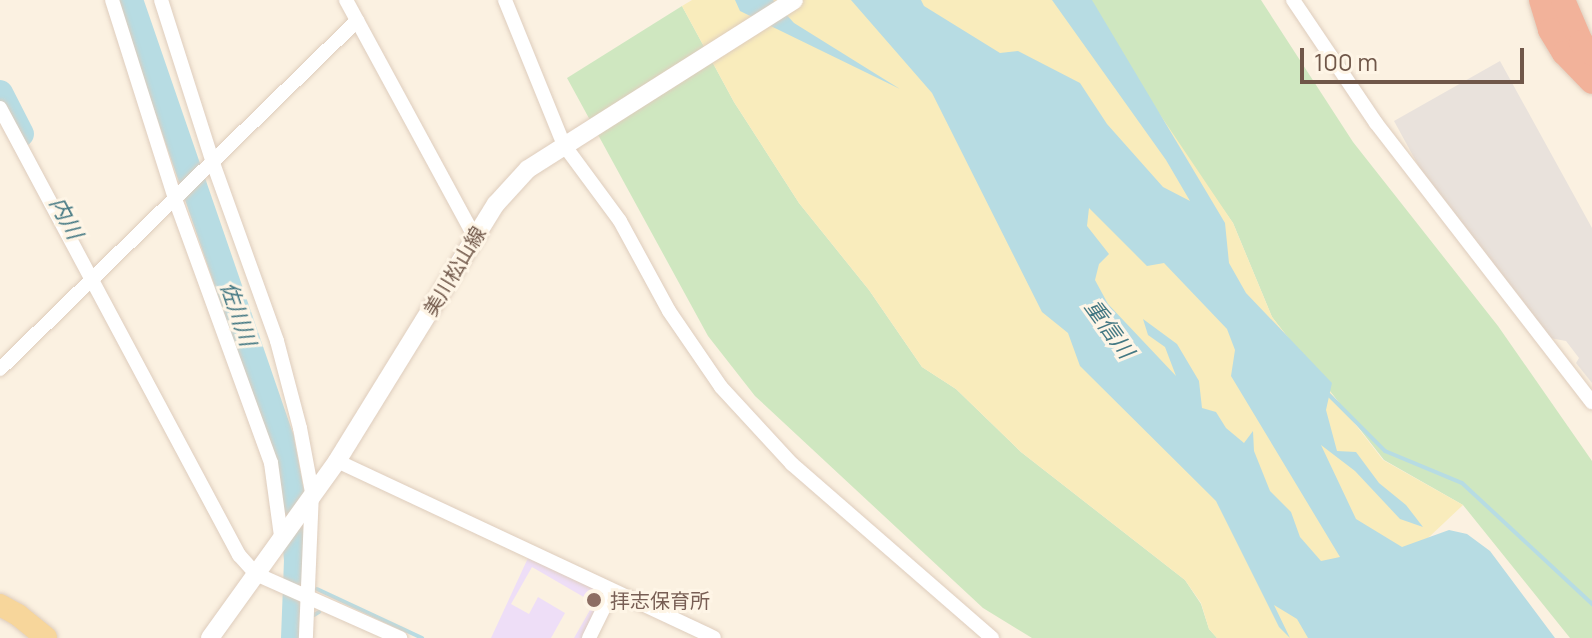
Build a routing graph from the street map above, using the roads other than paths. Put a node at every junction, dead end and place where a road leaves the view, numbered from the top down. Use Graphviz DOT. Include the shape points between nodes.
graph roads {
  1 [pos="112,0"];
  2 [pos="161,0"];
  3 [pos="346,0"];
  4 [pos="505,0"];
  5 [pos="794,0"];
  6 [pos="1293,0"];
  7 [pos="1541,0"];
  8 [pos="1563,0"];
  9 [pos="357,21"];
  10 [pos="1592,54"];
  11 [pos="1592,82"];
  12 [pos="0,108"];
  13 [pos="571,141"];
  14 [pos="211,166"];
  15 [pos="177,196"];
  16 [pos="474,236"];
  17 [pos="90,281"];
  18 [pos="0,369"];
  19 [pos="1592,402"];
  20 [pos="337,461"];
  21 [pos="309,496"];
  22 [pos="283,534"];
  23 [pos="256,574"];
  24 [pos="612,591"];
  25 [pos="307,594"];
  26 [pos="0,605"];
  27 [pos="46,638"];
  28 [pos="210,638"];
  29 [pos="306,638"];
  30 [pos="400,638"];
  31 [pos="589,638"];
  32 [pos="714,638"];
  33 [pos="992,638"];
  1 -- 15 [label="street"];
  2 -- 14 [label="street"];
  3 -- 9 [label="street"];
  4 -- 13 [label="street"];
  5 -- 13 [label="main road, 美川松山線"];
  6 -- 19 [label="street" via="1376,123"];
  7 -- 11 [label="highway" via="1564,53"];
  8 -- 10 [label="highway" via="1567,16"];
  9 -- 14 [label="street"];
  9 -- 16 [label="street"];
  12 -- 17 [label="street"];
  13 -- 16 [label="main road, 美川松山線" via="528,169"];
  13 -- 33 [label="street" via="669,311 739,409 792,464"];
  14 -- 15 [label="street"];
  14 -- 21 [label="street" via="277,341 300,428"];
  15 -- 17 [label="street"];
  15 -- 22 [label="street" via="271,463"];
  16 -- 20 [label="main road, 美川松山線"];
  17 -- 18 [label="street"];
  17 -- 23 [label="street" via="239,555"];
  20 -- 21 [label="main road, 美川松山線"];
  20 -- 24 [label="street"];
  21 -- 22 [label="main road, 美川松山線"];
  21 -- 25 [label="street"];
  22 -- 23 [label="main road, 美川松山線"];
  23 -- 25 [label="street"];
  23 -- 28 [label="main road, 美川松山線"];
  24 -- 31 [label="street"];
  24 -- 32 [label="street"];
  25 -- 29 [label="street"];
  25 -- 30 [label="street"];
  26 -- 27 [label="main road"];
}
